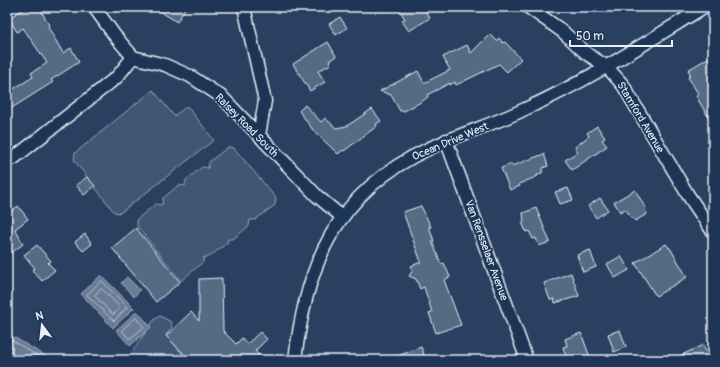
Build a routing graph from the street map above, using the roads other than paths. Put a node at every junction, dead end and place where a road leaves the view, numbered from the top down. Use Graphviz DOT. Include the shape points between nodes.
graph roads {
  1 [pos="94,7"];
  2 [pos="244,7"];
  3 [pos="528,7"];
  4 [pos="704,7"];
  5 [pos="132,57"];
  6 [pos="606,66"];
  7 [pos="259,135"];
  8 [pos="446,140"];
  9 [pos="7,159"];
  10 [pos="341,216"];
  11 [pos="713,232"];
  12 [pos="295,360"];
  13 [pos="527,360"];
  1 -- 5 [label="street"];
  2 -- 7 [label="street" via="265,101"];
  3 -- 6 [label="street, Stamford Avenue"];
  4 -- 6 [label="street, Ocean Drive West"];
  5 -- 7 [label="street, Ralsey Road South" via="165,65 190,76 222,97"];
  5 -- 9 [label="street" via="117,77 14,158"];
  6 -- 8 [label="street, Ocean Drive West" via="523,110"];
  6 -- 11 [label="street, Stamford Avenue" via="623,85"];
  7 -- 10 [label="street, Ralsey Road South" via="317,196"];
  8 -- 10 [label="street, Ocean Drive West" via="385,173"];
  8 -- 13 [label="street, Van Rensselaer Avenue"];
  10 -- 12 [label="street, Ocean Drive West" via="310,285"];
}
